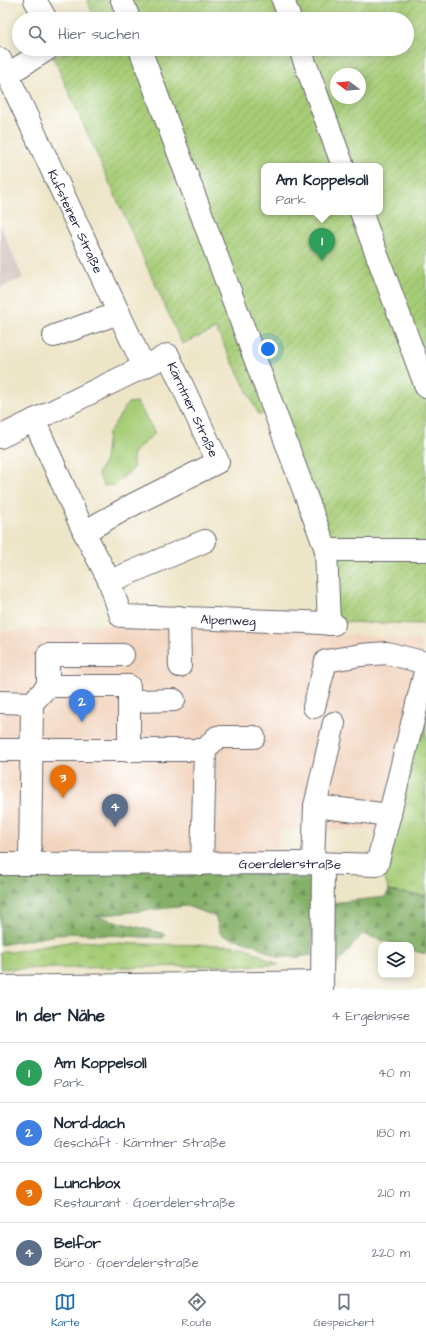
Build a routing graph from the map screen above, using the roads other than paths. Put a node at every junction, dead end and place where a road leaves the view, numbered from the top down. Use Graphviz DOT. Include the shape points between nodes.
graph roads {
  1 [pos="35,0"];
  2 [pos="122,0"];
  3 [pos="283,0"];
  4 [pos="42,12"];
  5 [pos="126,12"];
  6 [pos="287,12"];
  7 [pos="31,56"];
  8 [pos="143,56"];
  9 [pos="303,56"];
  10 [pos="4,67"];
  11 [pos="342,163"];
  12 [pos="362,215"];
  13 [pos="119,313"];
  14 [pos="54,336"];
  15 [pos="144,367"];
  16 [pos="426,387"];
  17 [pos="34,420"];
  18 [pos="0,437"];
  19 [pos="84,532"];
  20 [pos="205,541"];
  21 [pos="326,550"];
  22 [pos="426,550"];
  23 [pos="108,580"];
  24 [pos="179,618"];
  25 [pos="123,655"];
  26 [pos="426,663"];
  27 [pos="180,666"];
  28 [pos="426,668"];
  29 [pos="48,686"];
  30 [pos="129,696"];
  31 [pos="174,700"];
  32 [pos="0,702"];
  33 [pos="32,703"];
  34 [pos="314,707"];
  35 [pos="334,723"];
  36 [pos="254,737"];
  37 [pos="0,750"];
  38 [pos="31,750"];
  39 [pos="205,750"];
  40 [pos="129,751"];
  41 [pos="315,806"];
  42 [pos="390,815"];
  43 [pos="0,864"];
  44 [pos="30,864"];
  45 [pos="202,864"];
  46 [pos="318,864"];
  47 [pos="322,986"];
  48 [pos="0,987"];
  1 -- 4 [label="street"];
  2 -- 5 [label="street"];
  3 -- 6 [label="street"];
  7 -- 10 [label="street, Kufsteiner Straße"];
  8 -- 21 [label="street"];
  9 -- 11 [label="street"];
  10 -- 13 [label="street, Kufsteiner Straße"];
  12 -- 16 [label="street"];
  13 -- 14 [label="street"];
  13 -- 15 [label="street, Kufsteiner Straße"];
  15 -- 17 [label="street, Kärntner Straße"];
  15 -- 19 [label="street, Kärntner Straße" via="168,355 218,462"];
  17 -- 18 [label="street, Kärntner Straße"];
  17 -- 19 [label="street"];
  19 -- 23 [label="street"];
  20 -- 23 [label="street"];
  21 -- 22 [label="street"];
  21 -- 24 [label="street, Alpenweg" via="332,624"];
  23 -- 24 [label="street, Alpenweg" via="121,616"];
  24 -- 27 [label="street"];
  25 -- 29 [label="street" via="48,655"];
  26 -- 34 [label="street" via="387,653 326,661"];
  28 -- 42 [label="street, Goerdelerstraße"];
  29 -- 30 [label="street" via="129,686"];
  29 -- 33 [label="street"];
  30 -- 31 [label="street" via="138,701"];
  30 -- 40 [label="street"];
  32 -- 33 [label="street"];
  33 -- 38 [label="street"];
  35 -- 41 [label="street"];
  36 -- 39 [label="street" via="217,738"];
  37 -- 38 [label="street"];
  38 -- 40 [label="street"];
  38 -- 44 [label="street"];
  39 -- 40 [label="street"];
  39 -- 45 [label="street"];
  41 -- 42 [label="street"];
  41 -- 46 [label="street"];
  42 -- 46 [label="street, Goerdelerstraße" via="377,865"];
  43 -- 44 [label="street, Goerdelerstraße"];
  44 -- 45 [label="street, Goerdelerstraße"];
  45 -- 46 [label="street, Goerdelerstraße"];
  46 -- 47 [label="street"];
  47 -- 48 [label="street"];
}
